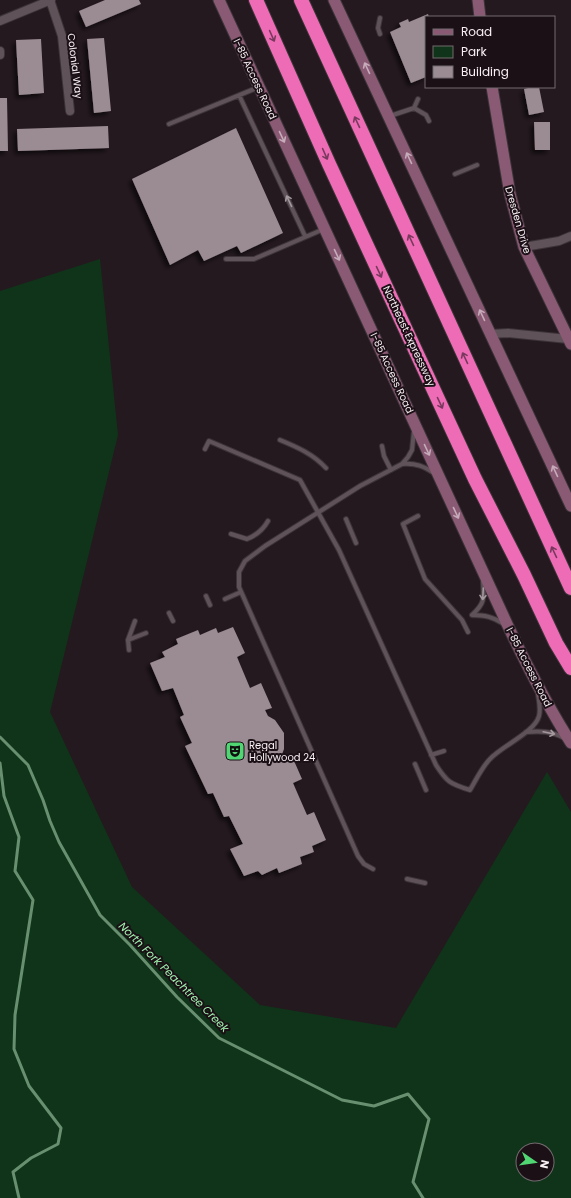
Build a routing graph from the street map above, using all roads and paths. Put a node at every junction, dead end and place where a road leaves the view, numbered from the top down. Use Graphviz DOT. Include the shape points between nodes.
graph roads {
  1 [pos="51,0"];
  2 [pos="219,0"];
  3 [pos="256,0"];
  4 [pos="301,0"];
  5 [pos="334,0"];
  6 [pos="478,0"];
  7 [pos="480,16"];
  8 [pos="380,18"];
  9 [pos="0,21"];
  10 [pos="380,34"];
  11 [pos="0,51"];
  12 [pos="0,55"];
  13 [pos="259,87"];
  14 [pos="492,88"];
  15 [pos="239,95"];
  16 [pos="418,99"];
  17 [pos="414,108"];
  18 [pos="70,111"];
  19 [pos="389,116"];
  20 [pos="429,121"];
  21 [pos="169,124"];
  22 [pos="477,165"];
  23 [pos="455,174"];
  24 [pos="325,229"];
  25 [pos="305,236"];
  26 [pos="571,236"];
  27 [pos="524,247"];
  28 [pos="226,259"];
  29 [pos="490,334"];
  30 [pos="569,342"];
  31 [pos="414,422"];
  32 [pos="280,440"];
  33 [pos="382,446"];
  34 [pos="205,449"];
  35 [pos="402,464"];
  36 [pos="326,468"];
  37 [pos="391,470"];
  38 [pos="440,478"];
  39 [pos="571,506"];
  40 [pos="318,513"];
  41 [pos="418,516"];
  42 [pos="346,519"];
  43 [pos="268,521"];
  44 [pos="232,534"];
  45 [pos="356,543"];
  46 [pos="481,569"];
  47 [pos="571,588"];
  48 [pos="241,592"];
  49 [pos="206,596"];
  50 [pos="225,599"];
  51 [pos="210,605"];
  52 [pos="169,613"];
  53 [pos="135,621"];
  54 [pos="173,621"];
  55 [pos="508,626"];
  56 [pos="468,632"];
  57 [pos="146,633"];
  58 [pos="128,640"];
  59 [pos="129,650"];
  60 [pos="571,668"];
  61 [pos="537,684"];
  62 [pos="526,732"];
  63 [pos="571,743"];
  64 [pos="444,751"];
  65 [pos="431,755"];
  66 [pos="415,764"];
  67 [pos="426,790"];
  68 [pos="374,869"];
  69 [pos="407,879"];
  70 [pos="425,883"];
  1 -- 9 [label="street, Colonial Way"];
  1 -- 18 [label="street, Colonial Way" via="62,36"];
  2 -- 13 [label="main road, I-85 Access Road"];
  3 -- 60 [label="highway, Northeast Expressway, one-way" via="475,479 556,643"];
  47 -- 4 [label="highway, one-way"];
  19 -- 5 [label="main road, one-way"];
  6 -- 7 [label="main road"];
  8 -- 10 [label="lane"];
  11 -- 12 [label="street"];
  13 -- 15 [label="lane"];
  13 -- 24 [label="main road, I-85 Access Road, one-way"];
  14 -- 27 [label="main road, Dresden Drive" via="510,194"];
  15 -- 21 [label="lane"];
  25 -- 15 [label="lane, one-way"];
  16 -- 17 [label="lane"];
  17 -- 19 [label="lane"];
  17 -- 20 [label="lane" via="426,115"];
  29 -- 19 [label="main road, one-way"];
  22 -- 23 [label="lane"];
  24 -- 25 [label="lane"];
  24 -- 31 [label="main road, I-85 Access Road, one-way"];
  25 -- 28 [label="lane" via="254,258"];
  26 -- 27 [label="street" via="559,241"];
  27 -- 30 [label="main road, Dresden Drive"];
  29 -- 30 [label="street" via="508,333"];
  39 -- 29 [label="main road, one-way"];
  31 -- 35 [label="lane" via="412,450"];
  31 -- 38 [label="main road, I-85 Access Road, one-way"];
  32 -- 36 [label="lane" via="305,451"];
  33 -- 37 [label="lane"];
  34 -- 40 [label="lane" via="209,441 300,480"];
  35 -- 37 [label="lane"];
  35 -- 38 [label="lane" via="423,466"];
  37 -- 40 [label="lane"];
  38 -- 46 [label="main road, I-85 Access Road, one-way"];
  40 -- 48 [label="lane" via="245,561 239,572"];
  40 -- 65 [label="lane" via="339,550"];
  41 -- 56 [label="lane" via="403,524 425,579 462,620"];
  42 -- 45 [label="lane"];
  43 -- 44 [label="lane" via="256,536 247,539"];
  46 -- 55 [label="main road, I-85 Access Road"];
  46 -- 55 [label="lane, one-way" via="483,602 472,615 495,618"];
  48 -- 50 [label="lane"];
  48 -- 68 [label="lane" via="358,856 364,864"];
  49 -- 51 [label="lane"];
  52 -- 54 [label="lane"];
  53 -- 58 [label="lane"];
  55 -- 61 [label="main road, I-85 Access Road"];
  57 -- 58 [label="lane"];
  58 -- 59 [label="lane"];
  61 -- 62 [label="lane" via="539,716 536,723"];
  61 -- 63 [label="main road, I-85 Access Road"];
  62 -- 63 [label="lane, one-way" via="552,732"];
  62 -- 65 [label="lane" via="490,759 470,790 455,786 445,779"];
  64 -- 65 [label="lane"];
  66 -- 67 [label="lane"];
  69 -- 70 [label="lane"];
}
